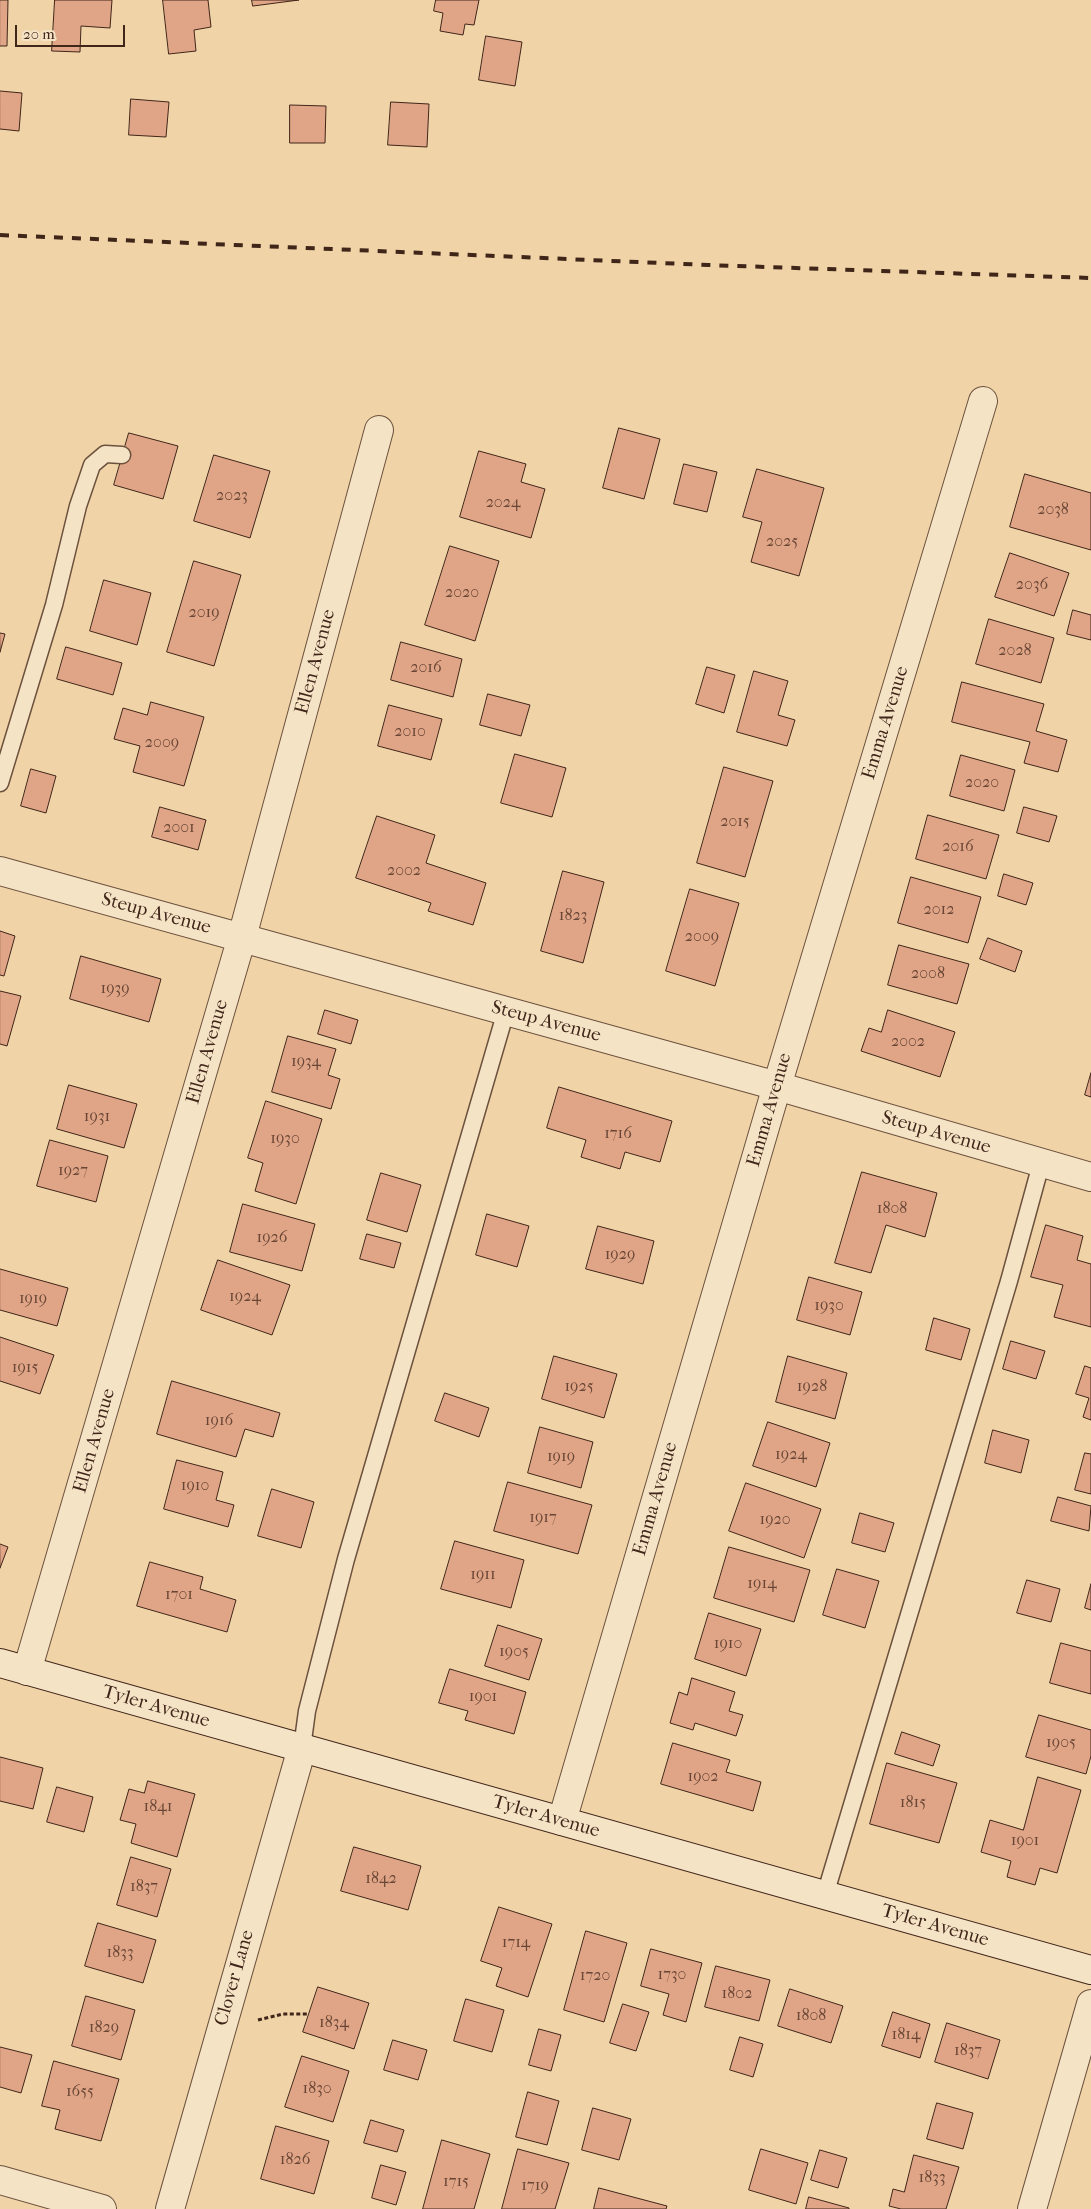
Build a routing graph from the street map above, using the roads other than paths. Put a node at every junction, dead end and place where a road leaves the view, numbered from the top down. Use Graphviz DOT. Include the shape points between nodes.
graph roads {
  1 [pos="983,401"];
  2 [pos="379,430"];
  3 [pos="122,455"];
  4 [pos="0,783"];
  5 [pos="0,871"];
  6 [pos="242,937"];
  7 [pos="506,1011"];
  8 [pos="777,1086"];
  9 [pos="1041,1164"];
  10 [pos="1091,1177"];
  11 [pos="0,1663"];
  12 [pos="27,1671"];
  13 [pos="302,1748"];
  14 [pos="562,1821"];
  15 [pos="825,1896"];
  16 [pos="1091,1970"];
  17 [pos="1091,2004"];
  18 [pos="0,2180"];
  19 [pos="102,2209"];
  20 [pos="170,2209"];
  21 [pos="1032,2209"];
  1 -- 8 [label="street, Emma Avenue"];
  2 -- 6 [label="street, Ellen Avenue"];
  3 -- 4 [label="lane" via="105,454 92,465 78,506 34,676"];
  5 -- 6 [label="street, Steup Avenue"];
  6 -- 7 [label="street, Steup Avenue"];
  6 -- 12 [label="street, Ellen Avenue"];
  7 -- 8 [label="street, Steup Avenue"];
  7 -- 13 [label="lane" via="351,1542 307,1711"];
  8 -- 9 [label="street, Steup Avenue"];
  8 -- 14 [label="street, Emma Avenue"];
  9 -- 10 [label="street, Steup Avenue"];
  9 -- 15 [label="lane"];
  11 -- 12 [label="street, Tyler Avenue"];
  12 -- 13 [label="street, Tyler Avenue"];
  13 -- 14 [label="street, Tyler Avenue"];
  13 -- 20 [label="street, Clover Lane"];
  14 -- 15 [label="street, Tyler Avenue"];
  15 -- 16 [label="street, Tyler Avenue"];
  17 -- 21 [label="street"];
  18 -- 19 [label="street"];
}
